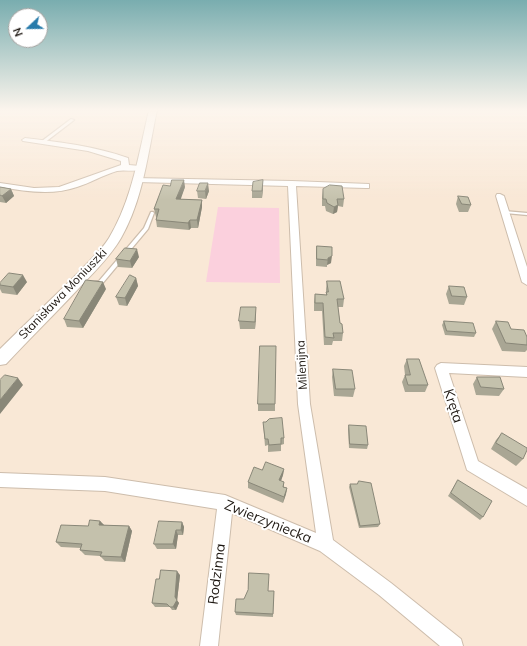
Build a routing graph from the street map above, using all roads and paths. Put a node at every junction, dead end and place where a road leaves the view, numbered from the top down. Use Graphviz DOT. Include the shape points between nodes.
graph roads {
  1 [pos="26,140"];
  2 [pos="45,140"];
  3 [pos="146,140"];
  4 [pos="43,142"];
  5 [pos="125,167"];
  6 [pos="138,174"];
  7 [pos="292,183"];
  8 [pos="0,185"];
  9 [pos="366,186"];
  10 [pos="500,196"];
  11 [pos="505,212"];
  12 [pos="152,213"];
  13 [pos="527,214"];
  14 [pos="527,282"];
  15 [pos="84,283"];
  16 [pos="0,359"];
  17 [pos="527,372"];
  18 [pos="0,480"];
  19 [pos="527,498"];
  20 [pos="226,502"];
  21 [pos="326,545"];
  22 [pos="209,646"];
  23 [pos="454,646"];
  1 -- 4 [label="street"];
  2 -- 4 [label="lane"];
  3 -- 6 [label="main road, Stanisława Moniuszki"];
  4 -- 5 [label="street" via="101,152 125,160"];
  5 -- 6 [label="street"];
  5 -- 8 [label="street" via="56,190 33,190"];
  6 -- 7 [label="street"];
  6 -- 15 [label="main road, Stanisława Moniuszki" via="125,218 115,238"];
  7 -- 9 [label="street"];
  7 -- 21 [label="street, Milenijna" via="304,404"];
  10 -- 11 [label="street"];
  11 -- 13 [label="lane"];
  11 -- 14 [label="street"];
  12 -- 15 [label="lane" via="146,228 100,283"];
  15 -- 16 [label="main road, Stanisława Moniuszki"];
  17 -- 19 [label="street, Kręta" via="441,368 472,465"];
  18 -- 20 [label="street, Zwierzyniecka" via="105,484"];
  20 -- 21 [label="street, Zwierzyniecka"];
  20 -- 22 [label="street, Rodzinna"];
  21 -- 23 [label="street, Zwierzyniecka" via="385,589"];
}
